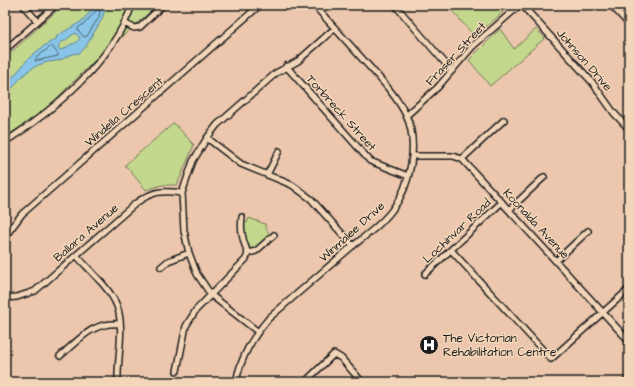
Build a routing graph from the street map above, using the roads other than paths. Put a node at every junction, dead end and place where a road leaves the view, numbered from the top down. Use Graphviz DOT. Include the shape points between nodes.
graph roads {
  1 [pos="23,5"];
  2 [pos="56,5"];
  3 [pos="132,5"];
  4 [pos="163,5"];
  5 [pos="260,5"];
  6 [pos="314,5"];
  7 [pos="395,5"];
  8 [pos="521,5"];
  9 [pos="611,5"];
  10 [pos="37,21"];
  11 [pos="124,23"];
  12 [pos="629,24"];
  13 [pos="335,28"];
  14 [pos="5,50"];
  15 [pos="286,66"];
  16 [pos="452,71"];
  17 [pos="406,116"];
  18 [pos="504,120"];
  19 [pos="629,129"];
  20 [pos="207,138"];
  21 [pos="5,142"];
  22 [pos="278,151"];
  23 [pos="412,156"];
  24 [pos="462,158"];
  25 [pos="267,175"];
  26 [pos="408,176"];
  27 [pos="544,177"];
  28 [pos="182,193"];
  29 [pos="502,202"];
  30 [pos="509,210"];
  31 [pos="242,217"];
  32 [pos="588,231"];
  33 [pos="274,235"];
  34 [pos="5,238"];
  35 [pos="353,246"];
  36 [pos="451,250"];
  37 [pos="189,253"];
  38 [pos="248,253"];
  39 [pos="77,256"];
  40 [pos="556,261"];
  41 [pos="161,268"];
  42 [pos="425,274"];
  43 [pos="629,288"];
  44 [pos="211,295"];
  45 [pos="5,298"];
  46 [pos="603,313"];
  47 [pos="120,324"];
  48 [pos="257,331"];
  49 [pos="629,341"];
  50 [pos="60,356"];
  51 [pos="177,371"];
  52 [pos="629,378"];
  53 [pos="118,382"];
  54 [pos="236,382"];
  55 [pos="305,382"];
  56 [pos="362,382"];
  57 [pos="625,382"];
  1 -- 10 [label="street"];
  2 -- 10 [label="street"];
  3 -- 11 [label="street"];
  4 -- 11 [label="street" via="140,27 134,28"];
  5 -- 34 [label="street, Windella Crescent" via="22,214"];
  6 -- 13 [label="street, Winmalee Drive"];
  7 -- 16 [label="street"];
  8 -- 16 [label="street, Fraser Street" via="473,46"];
  8 -- 19 [label="street, Johnson Drive" via="592,82"];
  9 -- 12 [label="street"];
  10 -- 14 [label="street"];
  11 -- 21 [label="street" via="100,59 79,83 35,122"];
  13 -- 15 [label="street" via="298,61"];
  13 -- 17 [label="street, Winmalee Drive" via="386,86"];
  15 -- 20 [label="street" via="217,125"];
  15 -- 26 [label="street, Torbreck Street" via="370,161"];
  16 -- 17 [label="street, Fraser Street" via="429,97"];
  17 -- 23 [label="street, Winmalee Drive" via="411,134"];
  18 -- 24 [label="street"];
  20 -- 25 [label="street" via="241,164"];
  20 -- 28 [label="street" via="193,161"];
  22 -- 25 [label="street"];
  23 -- 24 [label="street"];
  23 -- 26 [label="street, Winmalee Drive"];
  24 -- 29 [label="street, Koonalda Avenue"];
  25 -- 35 [label="street" via="292,185 311,199"];
  26 -- 35 [label="street, Winmalee Drive" via="403,192 392,210"];
  27 -- 30 [label="street"];
  28 -- 37 [label="street" via="184,231"];
  28 -- 39 [label="street, Ballara Avenue" via="166,190 147,195"];
  29 -- 30 [label="street, Koonalda Avenue"];
  29 -- 36 [label="street, Lochinvar Road"];
  30 -- 40 [label="street, Koonalda Avenue"];
  31 -- 38 [label="street" via="243,242"];
  32 -- 40 [label="street"];
  33 -- 38 [label="street" via="256,251"];
  35 -- 48 [label="street, Winmalee Drive" via="268,318"];
  36 -- 42 [label="street, Lochinvar Road"];
  36 -- 46 [label="street" via="552,359"];
  37 -- 41 [label="street" via="168,261"];
  37 -- 44 [label="street" via="197,274"];
  38 -- 44 [label="street" via="246,259"];
  39 -- 45 [label="street, Ballara Avenue" via="35,291"];
  39 -- 47 [label="street" via="110,292 117,306"];
  40 -- 46 [label="street, Koonalda Avenue"];
  43 -- 46 [label="street"];
  44 -- 48 [label="street"];
  44 -- 51 [label="street" via="196,310 186,326"];
  46 -- 49 [label="street, Koonalda Avenue"];
  47 -- 50 [label="street" via="100,325 87,332"];
  47 -- 53 [label="street"];
  48 -- 54 [label="street, Winmalee Drive" via="243,356"];
  52 -- 57 [label="street"];
  55 -- 56 [label="street" via="334,354 341,358"];
}
